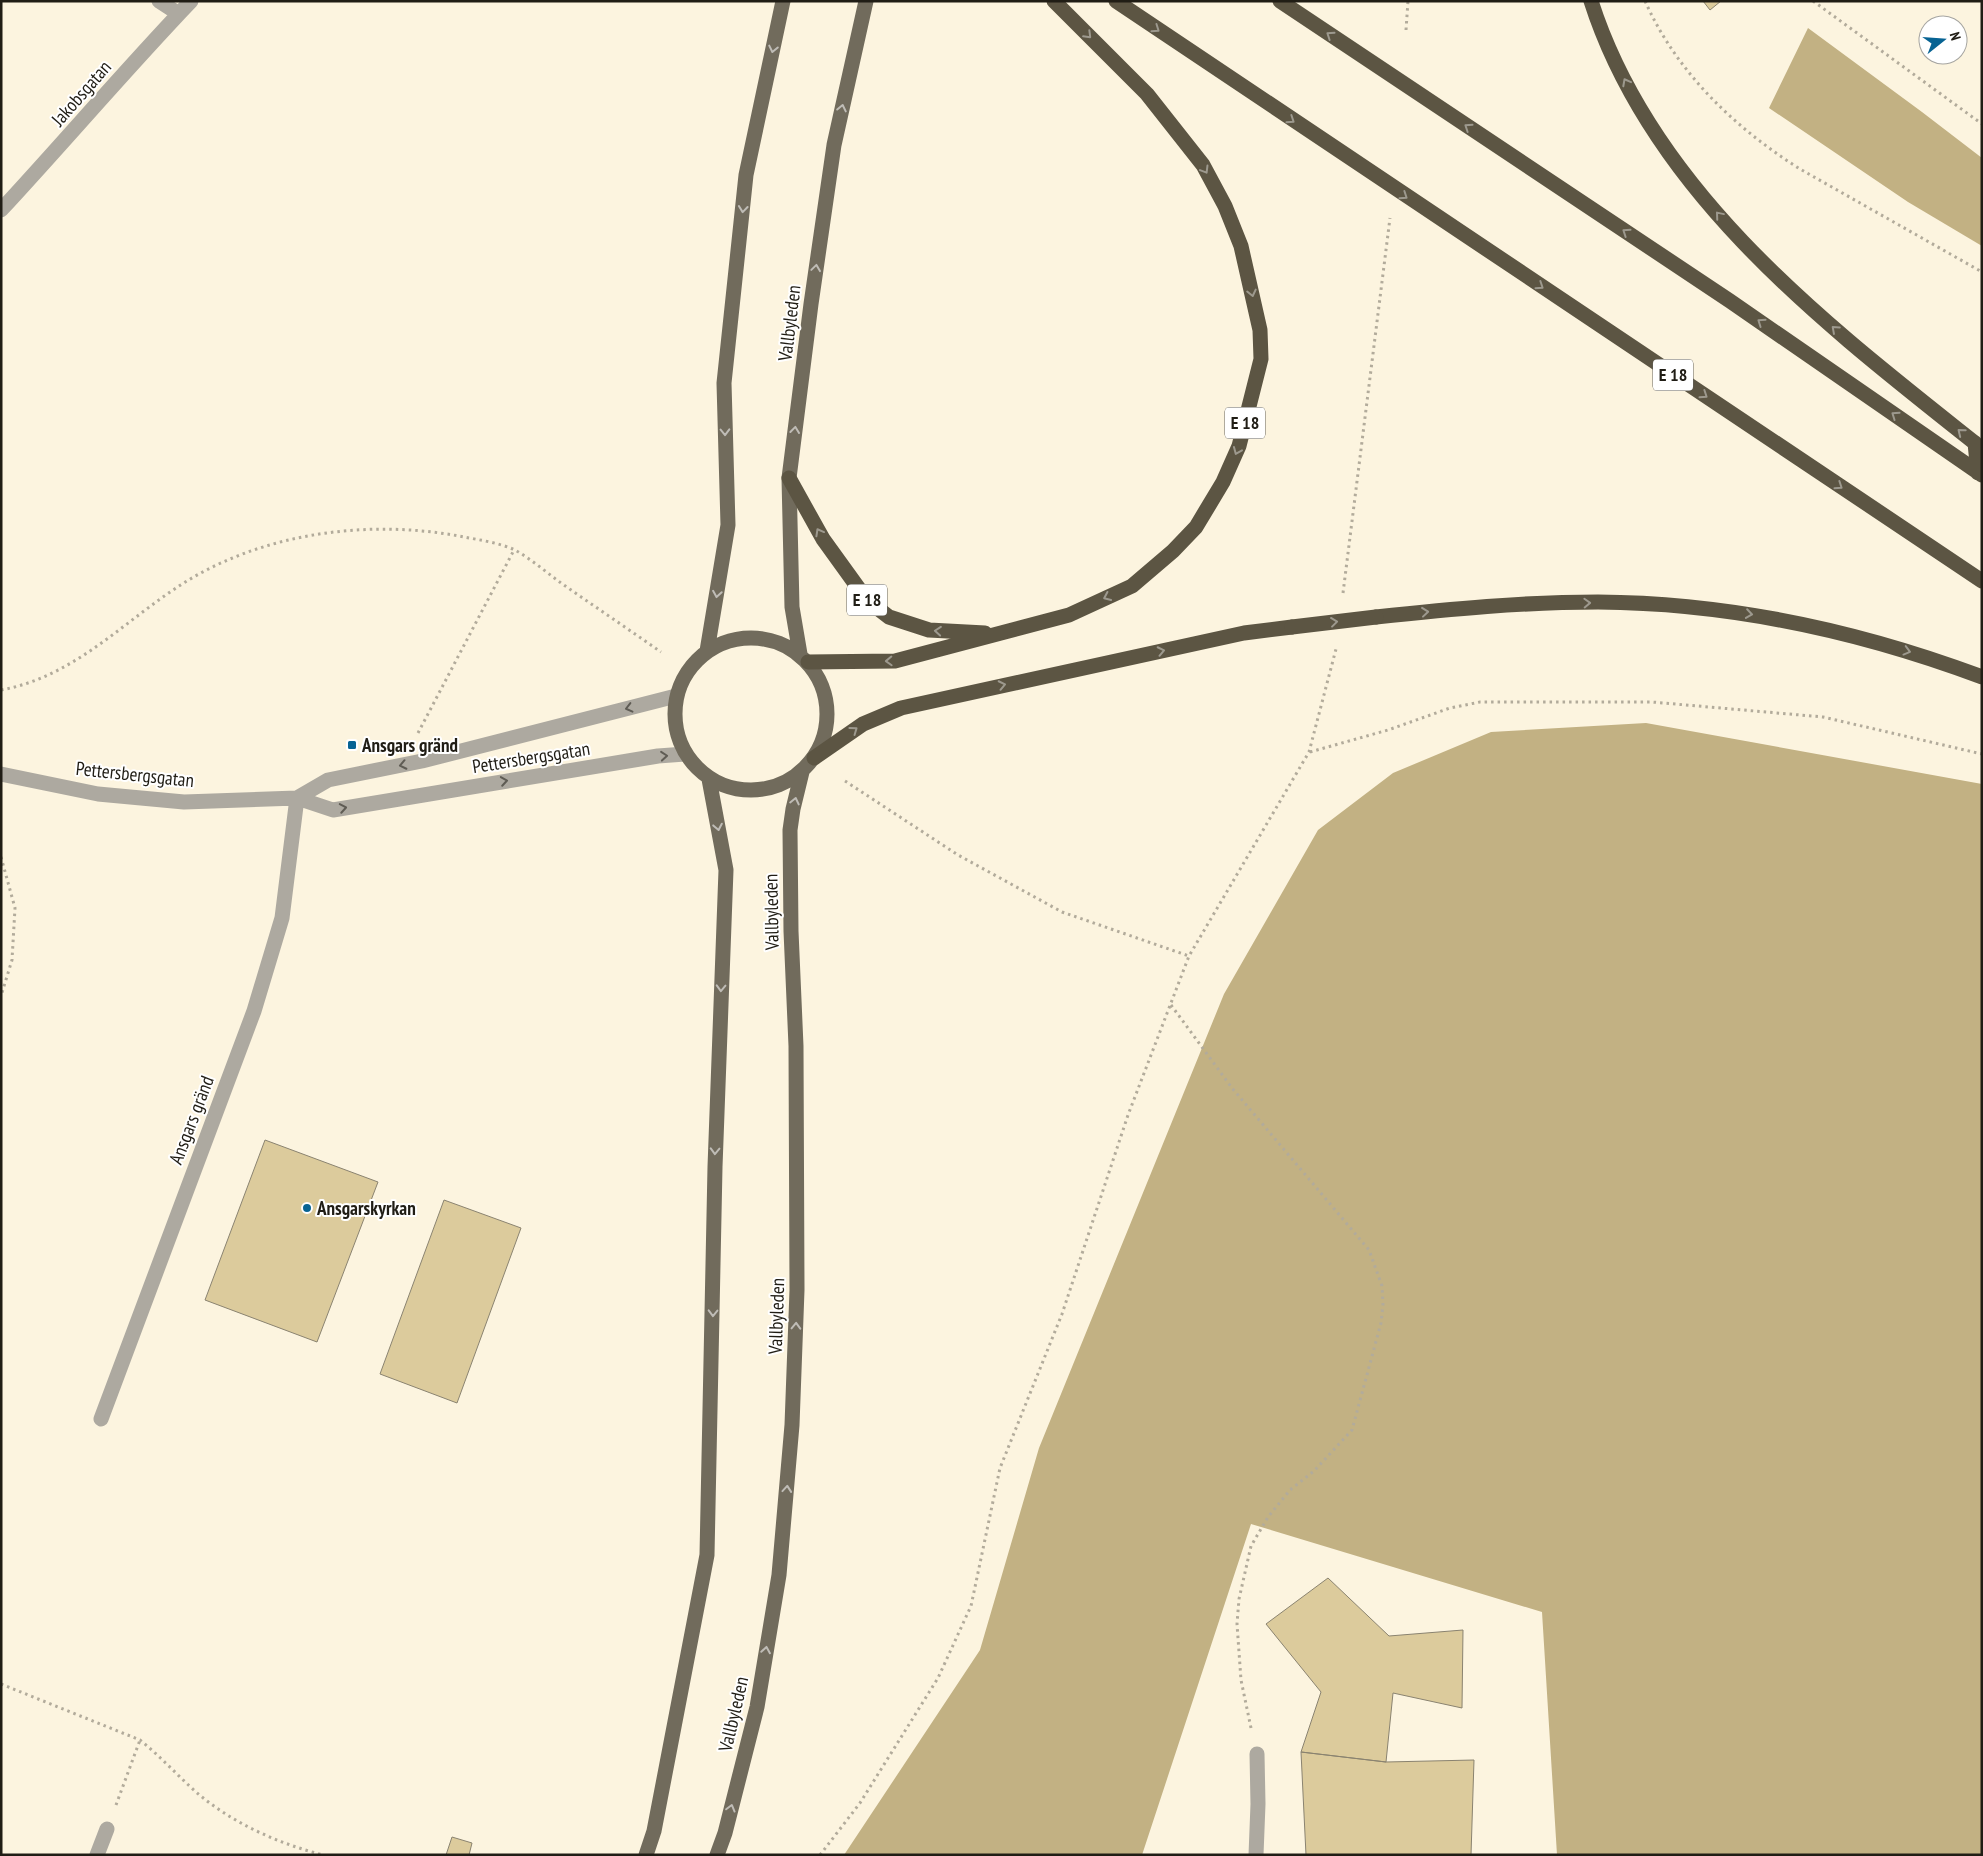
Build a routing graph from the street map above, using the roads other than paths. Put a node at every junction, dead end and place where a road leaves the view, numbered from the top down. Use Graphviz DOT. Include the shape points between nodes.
graph roads {
  1 [pos="159,1"];
  2 [pos="191,1"];
  3 [pos="783,1"];
  4 [pos="866,1"];
  5 [pos="1054,1"];
  6 [pos="1116,1"];
  7 [pos="1280,1"];
  8 [pos="1591,1"];
  9 [pos="179,14"];
  10 [pos="1,210"];
  11 [pos="1980,474"];
  12 [pos="789,478"];
  13 [pos="1982,581"];
  14 [pos="1004,634"];
  15 [pos="708,652"];
  16 [pos="804,658"];
  17 [pos="1982,677"];
  18 [pos="676,696"];
  19 [pos="685,754"];
  20 [pos="814,758"];
  21 [pos="802,772"];
  22 [pos="1,774"];
  23 [pos="709,779"];
  24 [pos="296,798"];
  25 [pos="101,1419"];
  26 [pos="1257,1754"];
  27 [pos="107,1829"];
  28 [pos="97,1855"];
  29 [pos="646,1855"];
  30 [pos="717,1855"];
  31 [pos="1256,1855"];
  1 -- 9 [label="street"];
  2 -- 9 [label="street, Jakobsgatan"];
  3 -- 15 [label="main road, one-way" via="746,175 724,383 728,525"];
  12 -- 4 [label="main road, Vallbyleden, one-way" via="834,145"];
  5 -- 14 [label="highway, E 18, one-way" via="1147,94 1203,165 1226,206 1241,246 1260,330 1261,359 1239,446 1223,482 1196,527 1132,586 1069,615"];
  6 -- 13 [label="highway, E 18, one-way"];
  11 -- 7 [label="highway, one-way" via="1730,301"];
  11 -- 8 [label="highway, one-way" via="1975,444 1859,351 1774,273 1689,180 1644,116 1612,56"];
  9 -- 10 [label="street, Jakobsgatan"];
  14 -- 12 [label="highway, E 18, one-way" via="929,630 889,616 867,600 856,585 823,539"];
  12 -- 16 [label="main road, Vallbyleden" via="792,607"];
  14 -- 16 [label="highway, E 18, one-way" via="894,661"];
  15 -- 16 [label="main road" via="723,642 752,637 785,644"];
  15 -- 18 [label="main road" via="694,663"];
  16 -- 20 [label="main road" via="824,689 828,708 824,740"];
  20 -- 17 [label="highway, one-way, bridge" via="863,724 901,708 1244,634 1376,617 1521,604 1598,602 1680,606 1753,615 1839,632 1929,657"];
  18 -- 19 [label="main road" via="676,726"];
  18 -- 24 [label="street, Pettersbergsgatan, one-way" via="422,761 328,780"];
  19 -- 23 [label="main road"];
  24 -- 19 [label="street, Pettersbergsgatan, one-way" via="333,810"];
  20 -- 21 [label="main road"];
  21 -- 23 [label="main road" via="774,786 752,790"];
  30 -- 21 [label="main road, Vallbyleden, one-way" via="757,1707 779,1575 792,1425 798,1290 790,830"];
  22 -- 24 [label="street, Pettersbergsgatan" via="98,794 184,802"];
  23 -- 29 [label="main road, one-way" via="726,870 715,1167 707,1555 654,1831"];
  24 -- 25 [label="street, Ansgars gränd" via="282,918 254,1011"];
  26 -- 31 [label="street"];
  27 -- 28 [label="street"];
}
